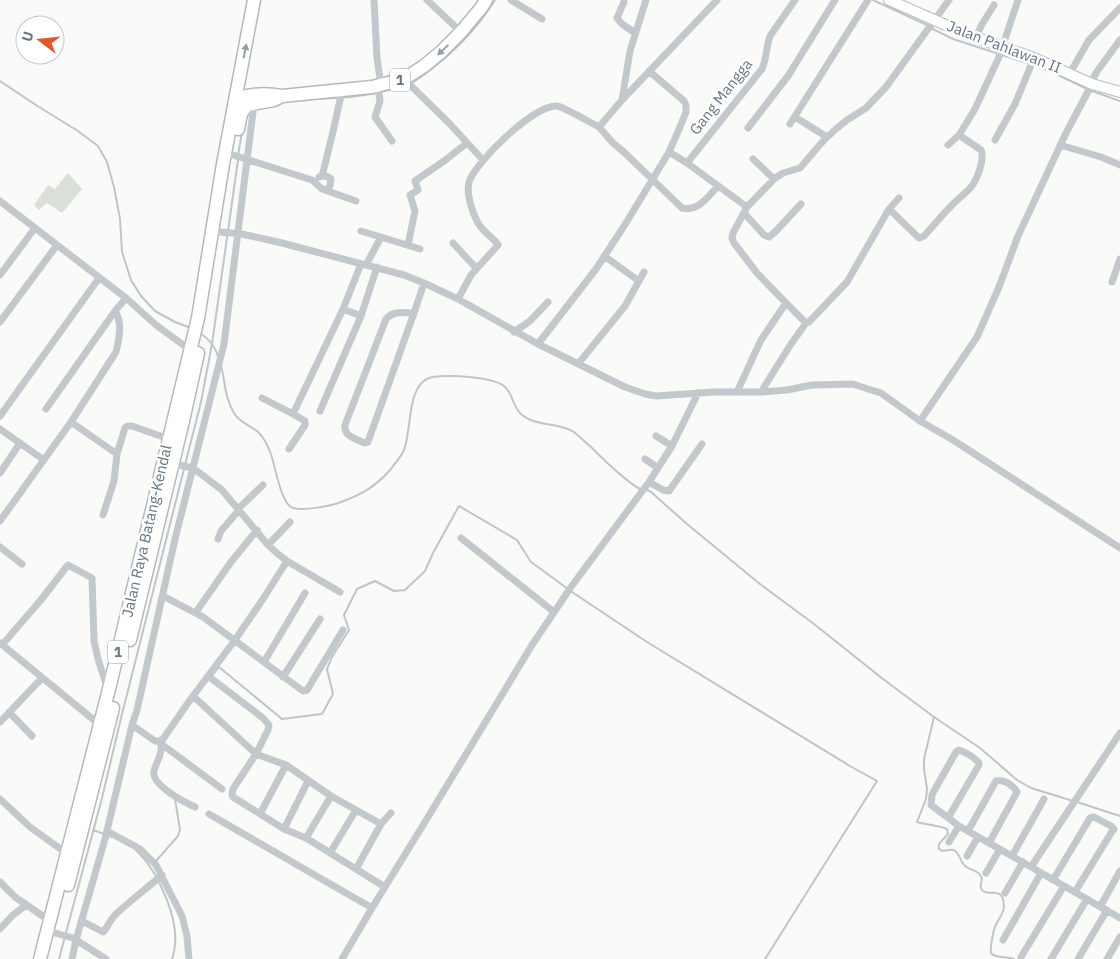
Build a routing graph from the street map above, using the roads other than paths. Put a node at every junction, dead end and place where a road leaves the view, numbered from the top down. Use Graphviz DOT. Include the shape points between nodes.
graph roads {
  1 [pos="254,0"];
  2 [pos="374,0"];
  3 [pos="486,0"];
  4 [pos="510,0"];
  5 [pos="624,0"];
  6 [pos="646,0"];
  7 [pos="717,0"];
  8 [pos="795,0"];
  9 [pos="835,0"];
  10 [pos="949,0"];
  11 [pos="1018,0"];
  12 [pos="431,1"];
  13 [pos="894,1"];
  14 [pos="867,2"];
  15 [pos="994,5"];
  16 [pos="1119,12"];
  17 [pos="542,19"];
  18 [pos="934,21"];
  19 [pos="461,32"];
  20 [pos="635,33"];
  21 [pos="976,38"];
  22 [pos="1120,40"];
  23 [pos="1001,51"];
  24 [pos="1033,59"];
  25 [pos="649,71"];
  26 [pos="1070,73"];
  27 [pos="408,83"];
  28 [pos="1090,86"];
  29 [pos="379,87"];
  30 [pos="1120,92"];
  31 [pos="282,96"];
  32 [pos="341,96"];
  33 [pos="236,99"];
  34 [pos="622,100"];
  35 [pos="254,104"];
  36 [pos="795,117"];
  37 [pos="790,124"];
  38 [pos="598,127"];
  39 [pos="748,128"];
  40 [pos="959,135"];
  41 [pos="827,137"];
  42 [pos="995,140"];
  43 [pos="392,141"];
  44 [pos="467,143"];
  45 [pos="948,145"];
  46 [pos="1060,145"];
  47 [pos="669,152"];
  48 [pos="240,157"];
  49 [pos="753,159"];
  50 [pos="482,160"];
  51 [pos="687,163"];
  52 [pos="1120,165"];
  53 [pos="322,176"];
  54 [pos="651,179"];
  55 [pos="312,180"];
  56 [pos="774,180"];
  57 [pos="718,186"];
  58 [pos="326,190"];
  59 [pos="899,198"];
  60 [pos="0,201"];
  61 [pos="356,201"];
  62 [pos="800,204"];
  63 [pos="745,210"];
  64 [pos="889,210"];
  65 [pos="35,228"];
  66 [pos="361,231"];
  67 [pos="228,233"];
  68 [pos="379,241"];
  69 [pos="454,243"];
  70 [pos="57,245"];
  71 [pos="408,245"];
  72 [pos="420,249"];
  73 [pos="604,256"];
  74 [pos="1120,260"];
  75 [pos="363,264"];
  76 [pos="377,267"];
  77 [pos="476,268"];
  78 [pos="644,272"];
  79 [pos="0,275"];
  80 [pos="99,278"];
  81 [pos="639,281"];
  82 [pos="424,282"];
  83 [pos="1112,282"];
  84 [pos="126,298"];
  85 [pos="458,299"];
  86 [pos="548,302"];
  87 [pos="786,303"];
  88 [pos="343,309"];
  89 [pos="115,311"];
  90 [pos="414,313"];
  91 [pos="361,316"];
  92 [pos="202,321"];
  93 [pos="0,322"];
  94 [pos="806,323"];
  95 [pos="514,332"];
  96 [pos="538,344"];
  97 [pos="194,347"];
  98 [pos="578,364"];
  99 [pos="737,392"];
  100 [pos="761,392"];
  101 [pos="698,393"];
  102 [pos="262,398"];
  103 [pos="46,408"];
  104 [pos="320,412"];
  105 [pos="293,414"];
  106 [pos="0,416"];
  107 [pos="920,421"];
  108 [pos="71,422"];
  109 [pos="0,429"];
  110 [pos="656,436"];
  111 [pos="169,439"];
  112 [pos="20,443"];
  113 [pos="702,444"];
  114 [pos="672,446"];
  115 [pos="289,450"];
  116 [pos="117,454"];
  117 [pos="645,458"];
  118 [pos="44,460"];
  119 [pos="175,464"];
  120 [pos="192,468"];
  121 [pos="658,468"];
  122 [pos="0,473"];
  123 [pos="263,485"];
  124 [pos="645,488"];
  125 [pos="239,509"];
  126 [pos="103,515"];
  127 [pos="0,521"];
  128 [pos="290,522"];
  129 [pos="257,530"];
  130 [pos="461,538"];
  131 [pos="218,539"];
  132 [pos="268,545"];
  133 [pos="0,547"];
  134 [pos="1120,548"];
  135 [pos="287,561"];
  136 [pos="22,564"];
  137 [pos="340,592"];
  138 [pos="305,593"];
  139 [pos="163,596"];
  140 [pos="196,612"];
  141 [pos="554,612"];
  142 [pos="320,619"];
  143 [pos="343,630"];
  144 [pos="235,640"];
  145 [pos="1,644"];
  146 [pos="264,662"];
  147 [pos="208,676"];
  148 [pos="283,677"];
  149 [pos="42,678"];
  150 [pos="109,692"];
  151 [pos="193,696"];
  152 [pos="9,712"];
  153 [pos="0,722"];
  154 [pos="100,725"];
  155 [pos="132,725"];
  156 [pos="1120,733"];
  157 [pos="32,736"];
  158 [pos="158,742"];
  159 [pos="256,754"];
  160 [pos="286,765"];
  161 [pos="308,781"];
  162 [pos="222,789"];
  163 [pos="331,796"];
  164 [pos="1044,799"];
  165 [pos="0,800"];
  166 [pos="195,807"];
  167 [pos="356,810"];
  168 [pos="391,813"];
  169 [pos="209,814"];
  170 [pos="260,814"];
  171 [pos="948,818"];
  172 [pos="381,824"];
  173 [pos="959,826"];
  174 [pos="284,829"];
  175 [pos="968,831"];
  176 [pos="106,835"];
  177 [pos="978,837"];
  178 [pos="306,838"];
  179 [pos="950,842"];
  180 [pos="989,843"];
  181 [pos="1000,850"];
  182 [pos="66,853"];
  183 [pos="330,853"];
  184 [pos="968,856"];
  185 [pos="1012,856"];
  186 [pos="1022,862"];
  187 [pos="1031,867"];
  188 [pos="356,869"];
  189 [pos="1120,870"];
  190 [pos="986,873"];
  191 [pos="1041,873"];
  192 [pos="161,876"];
  193 [pos="1053,880"];
  194 [pos="0,882"];
  195 [pos="1064,886"];
  196 [pos="385,887"];
  197 [pos="1075,892"];
  198 [pos="1005,894"];
  199 [pos="1087,899"];
  200 [pos="26,905"];
  201 [pos="372,908"];
  202 [pos="1104,908"];
  203 [pos="1120,918"];
  204 [pos="82,921"];
  205 [pos="0,929"];
  206 [pos="56,929"];
  207 [pos="1120,936"];
  208 [pos="74,939"];
  209 [pos="1003,940"];
  210 [pos="1022,957"];
  211 [pos="40,959"];
  212 [pos="49,959"];
  213 [pos="72,959"];
  214 [pos="106,959"];
  215 [pos="188,959"];
  216 [pos="342,959"];
  217 [pos="1051,959"];
  218 [pos="1078,959"];
  219 [pos="1107,959"];
  33 -- 1 [label="highway, 1, one-way"];
  2 -- 29 [label="street"];
  3 -- 19 [label="highway, 1"];
  4 -- 17 [label="street"];
  5 -- 20 [label="street" via="617,18"];
  6 -- 20 [label="street"];
  7 -- 25 [label="street"];
  8 -- 51 [label="street, Gang Mangga" via="770,36 762,69"];
  9 -- 39 [label="street" via="788,76"];
  10 -- 18 [label="street"];
  11 -- 23 [label="street"];
  12 -- 19 [label="street"];
  13 -- 18 [label="street, Jalan Pahlawan II"];
  14 -- 36 [label="street"];
  15 -- 21 [label="street"];
  16 -- 26 [label="street" via="1089,40"];
  18 -- 21 [label="street, Jalan Pahlawan II"];
  18 -- 41 [label="street" via="886,87 866,108"];
  19 -- 27 [label="highway, 1, one-way"];
  20 -- 34 [label="street"];
  21 -- 23 [label="street, Jalan Pahlawan II"];
  22 -- 28 [label="street"];
  23 -- 24 [label="street, Jalan Pahlawan II" via="1014,50"];
  23 -- 40 [label="street"];
  24 -- 26 [label="street, Jalan Pahlawan II"];
  24 -- 42 [label="street" via="1015,104"];
  25 -- 34 [label="street"];
  25 -- 47 [label="street" via="686,105"];
  26 -- 28 [label="street, Jalan Pahlawan II"];
  27 -- 29 [label="highway, 1"];
  27 -- 44 [label="street"];
  28 -- 30 [label="street, Jalan Pahlawan II"];
  28 -- 46 [label="street"];
  29 -- 32 [label="highway, 1"];
  29 -- 43 [label="street" via="380,101 375,118"];
  31 -- 32 [label="highway, 1"];
  31 -- 33 [label="highway, 1" via="249,95"];
  31 -- 35 [label="highway, 1"];
  32 -- 53 [label="street"];
  33 -- 92 [label="highway, Jalan Raya Batang-Kendal / 1" via="223,164"];
  34 -- 38 [label="street"];
  35 -- 48 [label="street"];
  35 -- 48 [label="highway, Jalan Raya Batang-Kendal / 1" via="248,105 240,114"];
  36 -- 37 [label="street"];
  36 -- 41 [label="street"];
  38 -- 50 [label="street" via="557,106 546,108 527,119"];
  38 -- 54 [label="street"];
  40 -- 45 [label="street"];
  40 -- 64 [label="street" via="982,153 976,178 969,190 921,238"];
  41 -- 56 [label="street" via="800,168 783,173"];
  44 -- 50 [label="street"];
  44 -- 71 [label="street" via="415,181 418,190 410,195 415,211"];
  46 -- 52 [label="street"];
  46 -- 107 [label="street" via="977,337"];
  47 -- 51 [label="street"];
  47 -- 54 [label="street"];
  48 -- 55 [label="street"];
  48 -- 67 [label="highway, Jalan Raya Batang-Kendal / 1"];
  48 -- 67 [label="street"];
  49 -- 56 [label="street"];
  50 -- 77 [label="street" via="469,182 468,193 478,223 498,245"];
  51 -- 57 [label="street"];
  53 -- 55 [label="street"];
  53 -- 58 [label="street" via="331,179"];
  54 -- 57 [label="street" via="682,208 692,210"];
  54 -- 73 [label="street"];
  55 -- 58 [label="street"];
  56 -- 63 [label="street"];
  57 -- 63 [label="street"];
  58 -- 61 [label="street"];
  59 -- 64 [label="street"];
  60 -- 65 [label="street"];
  62 -- 63 [label="street" via="769,237"];
  63 -- 87 [label="street" via="733,233 734,243"];
  64 -- 94 [label="street" via="847,282"];
  65 -- 70 [label="street"];
  65 -- 79 [label="street"];
  66 -- 71 [label="street"];
  67 -- 75 [label="street" via="282,242"];
  67 -- 92 [label="highway, Jalan Raya Batang-Kendal / 1"];
  67 -- 120 [label="street" via="222,355"];
  68 -- 75 [label="street"];
  69 -- 77 [label="street"];
  70 -- 80 [label="street"];
  70 -- 93 [label="street"];
  71 -- 72 [label="street"];
  73 -- 81 [label="street"];
  73 -- 96 [label="street"];
  74 -- 83 [label="street"];
  75 -- 76 [label="street"];
  75 -- 88 [label="street"];
  76 -- 82 [label="street"];
  76 -- 91 [label="street"];
  77 -- 85 [label="street"];
  78 -- 81 [label="street"];
  80 -- 84 [label="street"];
  80 -- 106 [label="street"];
  81 -- 98 [label="street" via="625,306"];
  82 -- 85 [label="street"];
  82 -- 90 [label="street"];
  84 -- 89 [label="street"];
  84 -- 97 [label="street" via="156,325"];
  85 -- 95 [label="street"];
  86 -- 95 [label="street"];
  87 -- 94 [label="street"];
  87 -- 99 [label="street" via="761,340"];
  88 -- 91 [label="street"];
  88 -- 105 [label="street"];
  89 -- 103 [label="street"];
  89 -- 108 [label="street" via="120,319 116,352"];
  90 -- 90 [label="street" via="368,442 349,436 345,425 386,319 397,312"];
  91 -- 104 [label="street"];
  92 -- 97 [label="highway, Jalan Raya Batang-Kendal / 1"];
  94 -- 100 [label="street"];
  95 -- 96 [label="street"];
  96 -- 98 [label="street"];
  97 -- 111 [label="highway, Jalan Raya Batang-Kendal / 1"];
  97 -- 119 [label="highway, Jalan Raya Batang-Kendal / 1"];
  98 -- 101 [label="street" via="645,394"];
  99 -- 100 [label="street"];
  99 -- 101 [label="street"];
  100 -- 107 [label="street" via="812,385 853,384 881,393"];
  101 -- 114 [label="street"];
  102 -- 105 [label="street"];
  105 -- 115 [label="street" via="305,423"];
  107 -- 134 [label="street"];
  108 -- 116 [label="street"];
  108 -- 118 [label="street"];
  109 -- 112 [label="street"];
  110 -- 114 [label="street"];
  111 -- 116 [label="street" via="128,426"];
  111 -- 150 [label="highway, Jalan Raya Batang-Kendal / 1"];
  112 -- 118 [label="street"];
  112 -- 122 [label="street"];
  113 -- 124 [label="street" via="669,491"];
  114 -- 121 [label="street"];
  116 -- 126 [label="street" via="114,480"];
  117 -- 121 [label="street"];
  118 -- 127 [label="street"];
  119 -- 120 [label="street"];
  119 -- 206 [label="highway, Jalan Raya Batang-Kendal / 1"];
  120 -- 125 [label="street" via="222,490"];
  120 -- 139 [label="street"];
  121 -- 124 [label="street"];
  123 -- 125 [label="street"];
  124 -- 141 [label="street"];
  125 -- 129 [label="street"];
  125 -- 131 [label="street"];
  128 -- 132 [label="street"];
  129 -- 132 [label="street"];
  129 -- 140 [label="street"];
  130 -- 141 [label="street"];
  132 -- 135 [label="street"];
  133 -- 136 [label="street"];
  135 -- 137 [label="street"];
  135 -- 144 [label="street"];
  138 -- 146 [label="street"];
  139 -- 140 [label="street"];
  139 -- 155 [label="street"];
  140 -- 144 [label="street"];
  141 -- 196 [label="street"];
  142 -- 148 [label="street"];
  143 -- 148 [label="street" via="307,690 301,690"];
  144 -- 146 [label="street"];
  144 -- 147 [label="street"];
  145 -- 149 [label="street"];
  145 -- 150 [label="street" via="68,565 92,578 94,641"];
  146 -- 148 [label="street"];
  147 -- 151 [label="street"];
  147 -- 159 [label="street" via="269,725"];
  149 -- 152 [label="street"];
  149 -- 154 [label="street"];
  150 -- 154 [label="highway, Jalan Raya Batang-Kendal / 1"];
  151 -- 158 [label="street"];
  151 -- 159 [label="street"];
  152 -- 153 [label="street"];
  152 -- 157 [label="street"];
  154 -- 182 [label="highway, Jalan Raya Batang-Kendal / 1"];
  155 -- 158 [label="street"];
  155 -- 176 [label="street"];
  156 -- 187 [label="street"];
  158 -- 162 [label="street"];
  158 -- 166 [label="street" via="162,750 155,776 180,800"];
  159 -- 160 [label="street"];
  159 -- 170 [label="street" via="232,795"];
  160 -- 161 [label="street"];
  160 -- 170 [label="street"];
  161 -- 163 [label="street"];
  161 -- 174 [label="street"];
  163 -- 167 [label="street"];
  163 -- 178 [label="street"];
  164 -- 185 [label="street"];
  165 -- 182 [label="street"];
  167 -- 172 [label="street"];
  167 -- 183 [label="street"];
  168 -- 172 [label="street"];
  169 -- 201 [label="street"];
  170 -- 174 [label="street"];
  171 -- 171 [label="street" via="931,805 931,798 959,750 977,760 979,765"];
  171 -- 173 [label="street"];
  172 -- 188 [label="street"];
  173 -- 175 [label="street"];
  173 -- 179 [label="street"];
  174 -- 178 [label="street"];
  175 -- 177 [label="street"];
  175 -- 180 [label="street" via="996,781 1003,780 1017,792"];
  176 -- 192 [label="street" via="140,849 156,865"];
  176 -- 204 [label="street"];
  177 -- 180 [label="street"];
  177 -- 184 [label="street"];
  178 -- 183 [label="street"];
  180 -- 181 [label="street"];
  181 -- 185 [label="street"];
  181 -- 190 [label="street"];
  182 -- 206 [label="highway, Jalan Raya Batang-Kendal / 1"];
  183 -- 188 [label="street"];
  185 -- 186 [label="street"];
  186 -- 187 [label="street"];
  186 -- 198 [label="street"];
  187 -- 191 [label="street"];
  188 -- 196 [label="street"];
  189 -- 202 [label="street"];
  191 -- 193 [label="street"];
  191 -- 209 [label="street"];
  192 -- 204 [label="street" via="127,903 103,932"];
  192 -- 215 [label="street" via="182,916"];
  193 -- 195 [label="street"];
  193 -- 197 [label="street" via="1090,818 1111,826 1114,829"];
  194 -- 200 [label="street"];
  195 -- 197 [label="street"];
  195 -- 210 [label="street"];
  196 -- 201 [label="street"];
  197 -- 199 [label="street"];
  199 -- 202 [label="street"];
  199 -- 217 [label="street"];
  200 -- 205 [label="street"];
  200 -- 206 [label="street"];
  201 -- 216 [label="street"];
  202 -- 203 [label="street"];
  202 -- 218 [label="street"];
  204 -- 208 [label="street"];
  206 -- 208 [label="street"];
  206 -- 211 [label="highway, Jalan Raya Batang-Kendal / 1"];
  206 -- 212 [label="highway, Jalan Raya Batang-Kendal / 1"];
  207 -- 219 [label="street"];
  208 -- 213 [label="street"];
  208 -- 214 [label="street"];
}
